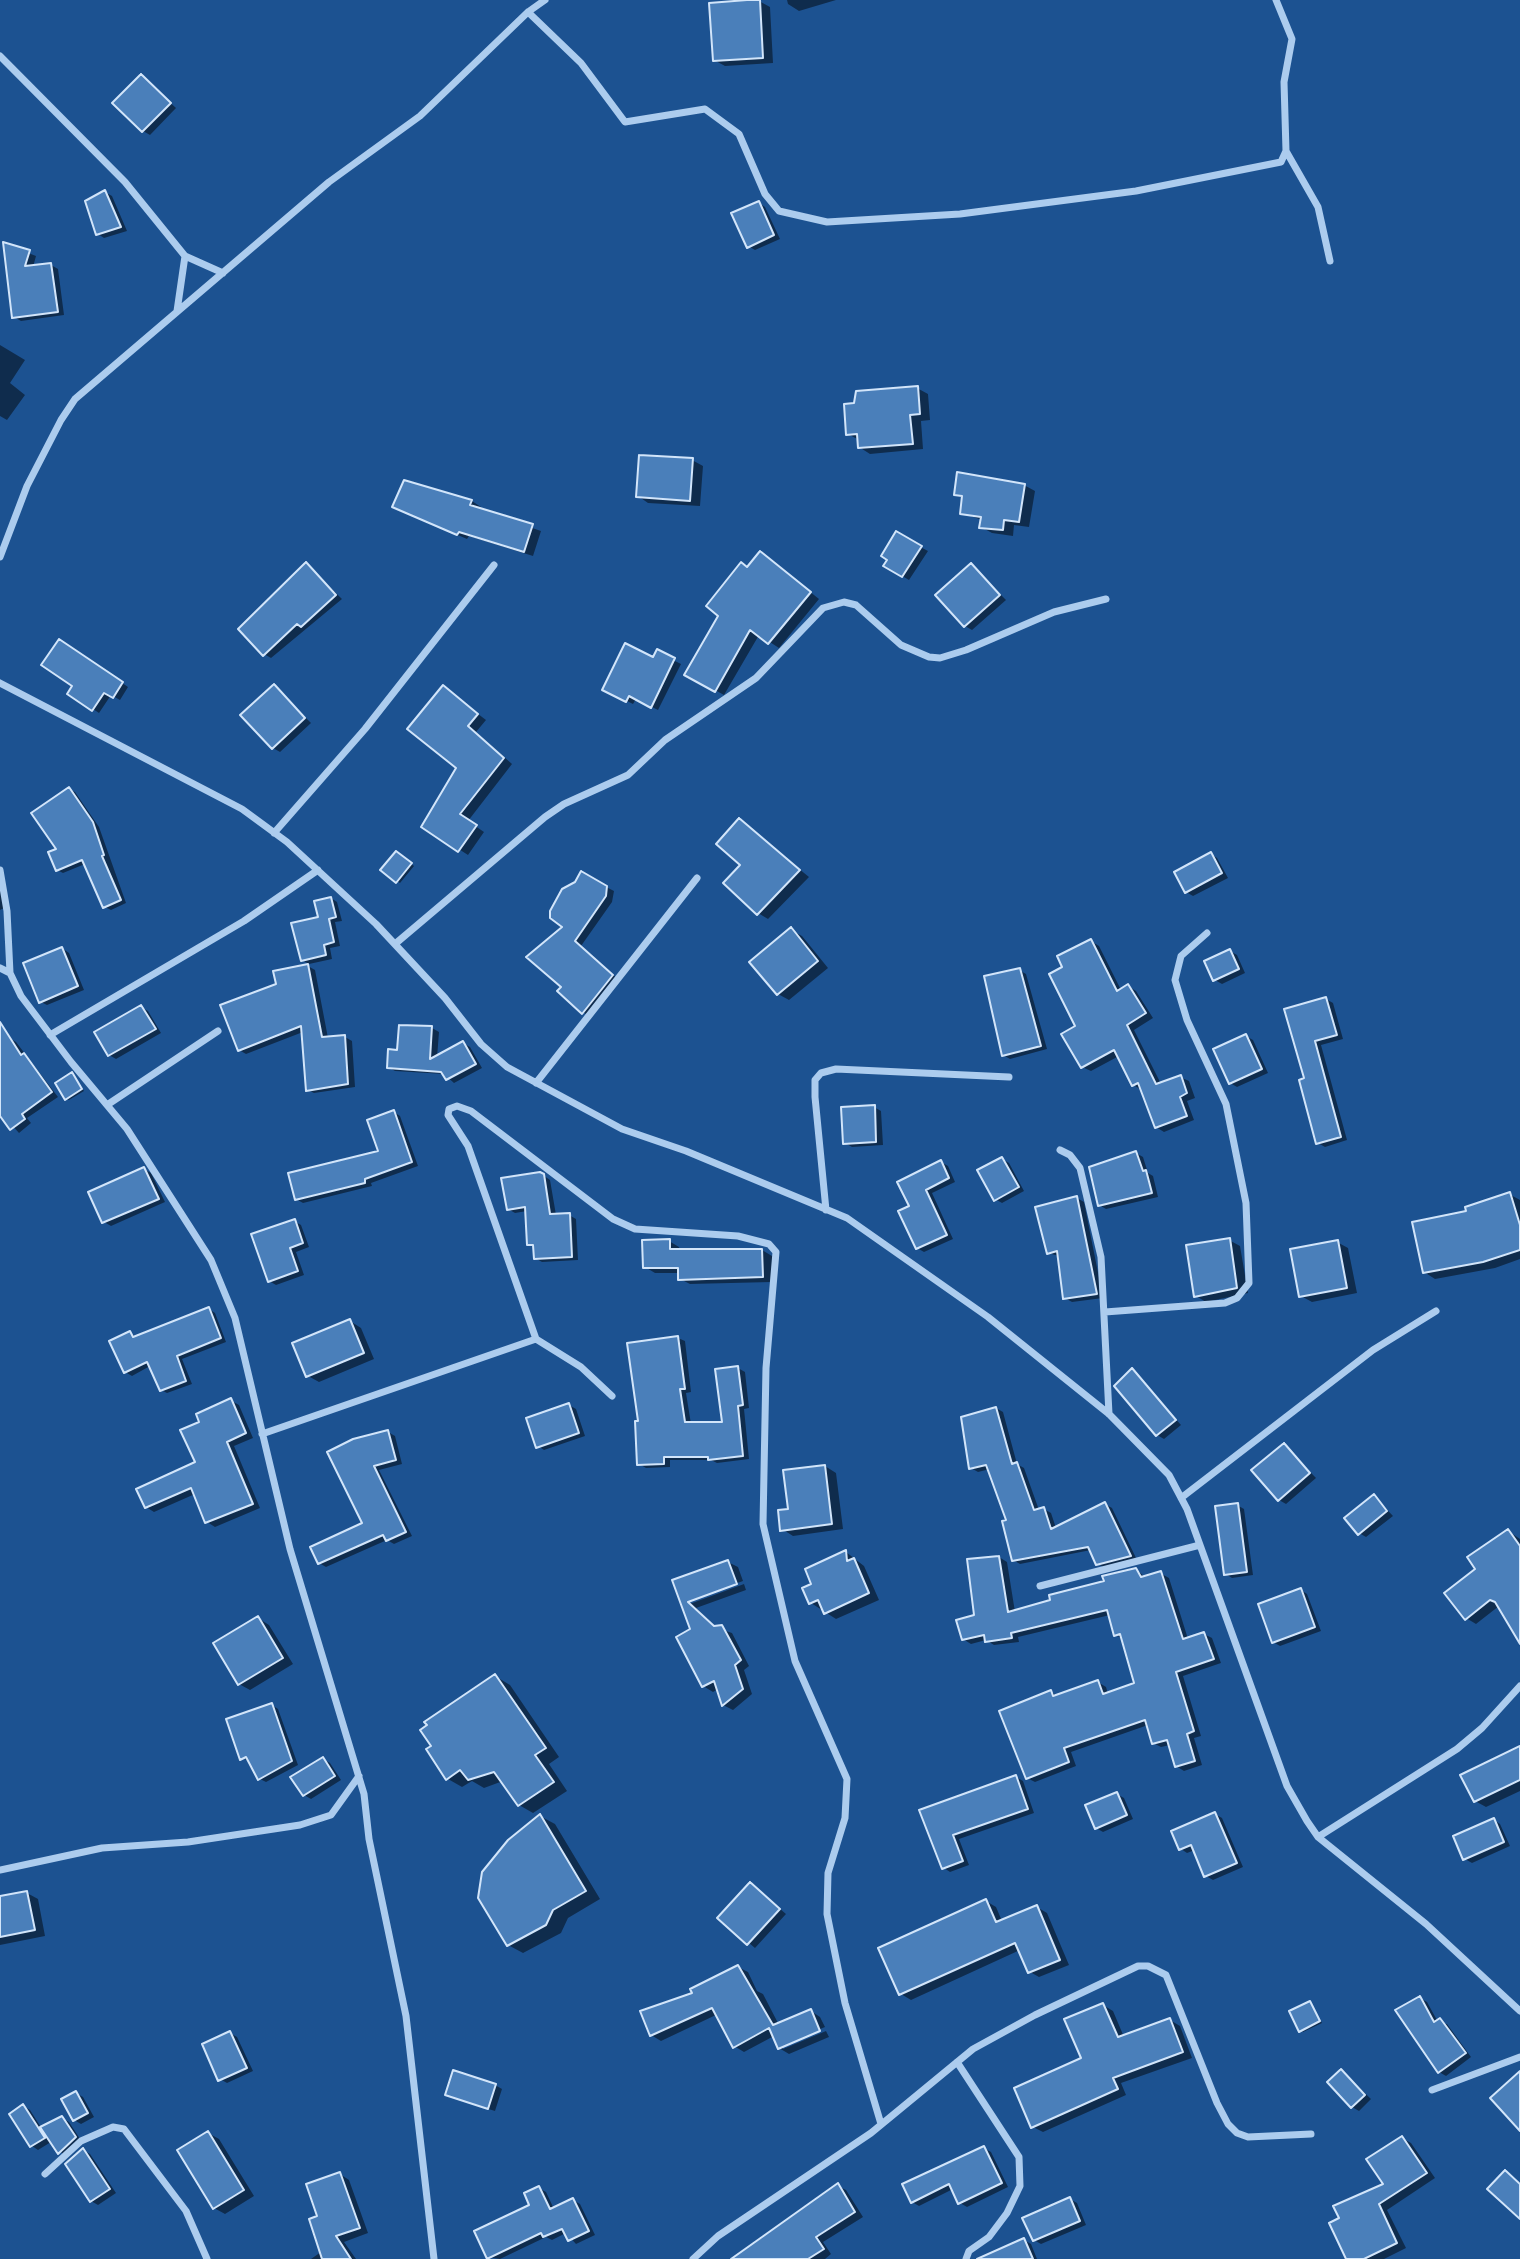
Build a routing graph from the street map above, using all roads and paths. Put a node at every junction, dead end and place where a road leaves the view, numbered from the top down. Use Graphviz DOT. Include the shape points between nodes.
graph roads {
  1 [pos="545,0"];
  2 [pos="1276,0"];
  3 [pos="527,12"];
  4 [pos="0,57"];
  5 [pos="1286,151"];
  6 [pos="185,256"];
  7 [pos="1329,261"];
  8 [pos="223,273"];
  9 [pos="177,312"];
  10 [pos="0,557"];
  11 [pos="494,565"];
  12 [pos="1106,599"];
  13 [pos="0,683"];
  14 [pos="274,833"];
  15 [pos="0,870"];
  16 [pos="318,870"];
  17 [pos="697,878"];
  18 [pos="1207,933"];
  19 [pos="394,944"];
  20 [pos="0,968"];
  21 [pos="10,973"];
  22 [pos="218,1031"];
  23 [pos="50,1035"];
  24 [pos="1009,1077"];
  25 [pos="536,1083"];
  26 [pos="107,1105"];
  27 [pos="1060,1150"];
  28 [pos="827,1210"];
  29 [pos="1436,1311"];
  30 [pos="1105,1312"];
  31 [pos="536,1339"];
  32 [pos="612,1396"];
  33 [pos="1109,1414"];
  34 [pos="262,1434"];
  35 [pos="1181,1499"];
  36 [pos="1200,1545"];
  37 [pos="1040,1586"];
  38 [pos="1520,1686"];
  39 [pos="359,1776"];
  40 [pos="1318,1837"];
  41 [pos="0,1870"];
  42 [pos="1520,2011"];
  43 [pos="1520,2057"];
  44 [pos="957,2062"];
  45 [pos="1432,2090"];
  46 [pos="881,2124"];
  47 [pos="1311,2134"];
  48 [pos="45,2174"];
  49 [pos="207,2259"];
  50 [pos="434,2259"];
  51 [pos="694,2259"];
  52 [pos="966,2259"];
  1 -- 3 [label="street"];
  2 -- 5 [label="street" via="1292,39 1284,82"];
  3 -- 5 [label="street" via="581,63 625,122 705,109 739,134 765,194 779,211 827,222 960,214 1136,191 1281,162"];
  3 -- 8 [label="street" via="419,116 329,182"];
  4 -- 6 [label="street" via="125,182"];
  5 -- 7 [label="street" via="1318,207"];
  6 -- 8 [label="street"];
  6 -- 9 [label="street"];
  8 -- 9 [label="street"];
  9 -- 10 [label="street" via="75,399 27,486"];
  11 -- 14 [label="street" via="365,729"];
  12 -- 19 [label="street" via="1054,612 940,658 901,645 856,605 844,601 824,608 756,677 665,740 628,775 545,817"];
  13 -- 14 [label="street" via="242,809"];
  14 -- 16 [label="street"];
  15 -- 21 [label="street"];
  16 -- 19 [label="street"];
  16 -- 23 [label="street" via="244,920"];
  17 -- 25 [label="street"];
  18 -- 30 [label="street" via="1181,956 1175,980 1187,1020 1226,1104 1246,1203 1249,1283 1237,1298 1225,1303"];
  19 -- 25 [label="street" via="493,1057"];
  20 -- 21 [label="street"];
  21 -- 23 [label="street" via="20,996"];
  22 -- 26 [label="street"];
  23 -- 26 [label="street"];
  24 -- 28 [label="street" via="836,1069 821,1073 815,1080 815,1097"];
  25 -- 28 [label="street" via="622,1129"];
  26 -- 34 [label="street" via="211,1260 235,1318"];
  27 -- 30 [label="street" via="1080,1168 1101,1257"];
  28 -- 33 [label="street" via="847,1218 988,1317"];
  29 -- 35 [label="street" via="1373,1350"];
  30 -- 33 [label="street"];
  31 -- 32 [label="street" via="581,1367"];
  31 -- 34 [label="street"];
  31 -- 46 [label="street" via="468,1146 448,1115 449,1109 457,1106 506,1136 613,1219 635,1229 738,1236 769,1244 776,1252 766,1368 763,1524 795,1661 847,1779 845,1818 828,1873 827,1914 845,2003"];
  33 -- 35 [label="street" via="1169,1475"];
  34 -- 39 [label="street" via="290,1549"];
  35 -- 36 [label="street"];
  36 -- 37 [label="street"];
  36 -- 40 [label="street" via="1287,1786"];
  38 -- 40 [label="street" via="1457,1749"];
  39 -- 41 [label="street" via="337,1810 300,1825 188,1842 102,1848"];
  39 -- 50 [label="street" via="406,2016"];
  40 -- 42 [label="street" via="1426,1924"];
  43 -- 45 [label="street"];
  44 -- 46 [label="street"];
  44 -- 47 [label="street" via="1035,2015 1138,1966 1148,1966 1166,1975 1174,1989 1228,2124 1248,2137"];
  44 -- 52 [label="street" via="1019,2157 1020,2186 1007,2213"];
  46 -- 51 [label="street" via="718,2236"];
  48 -- 49 [label="street" via="81,2141 113,2127 124,2129 186,2211"];
}
